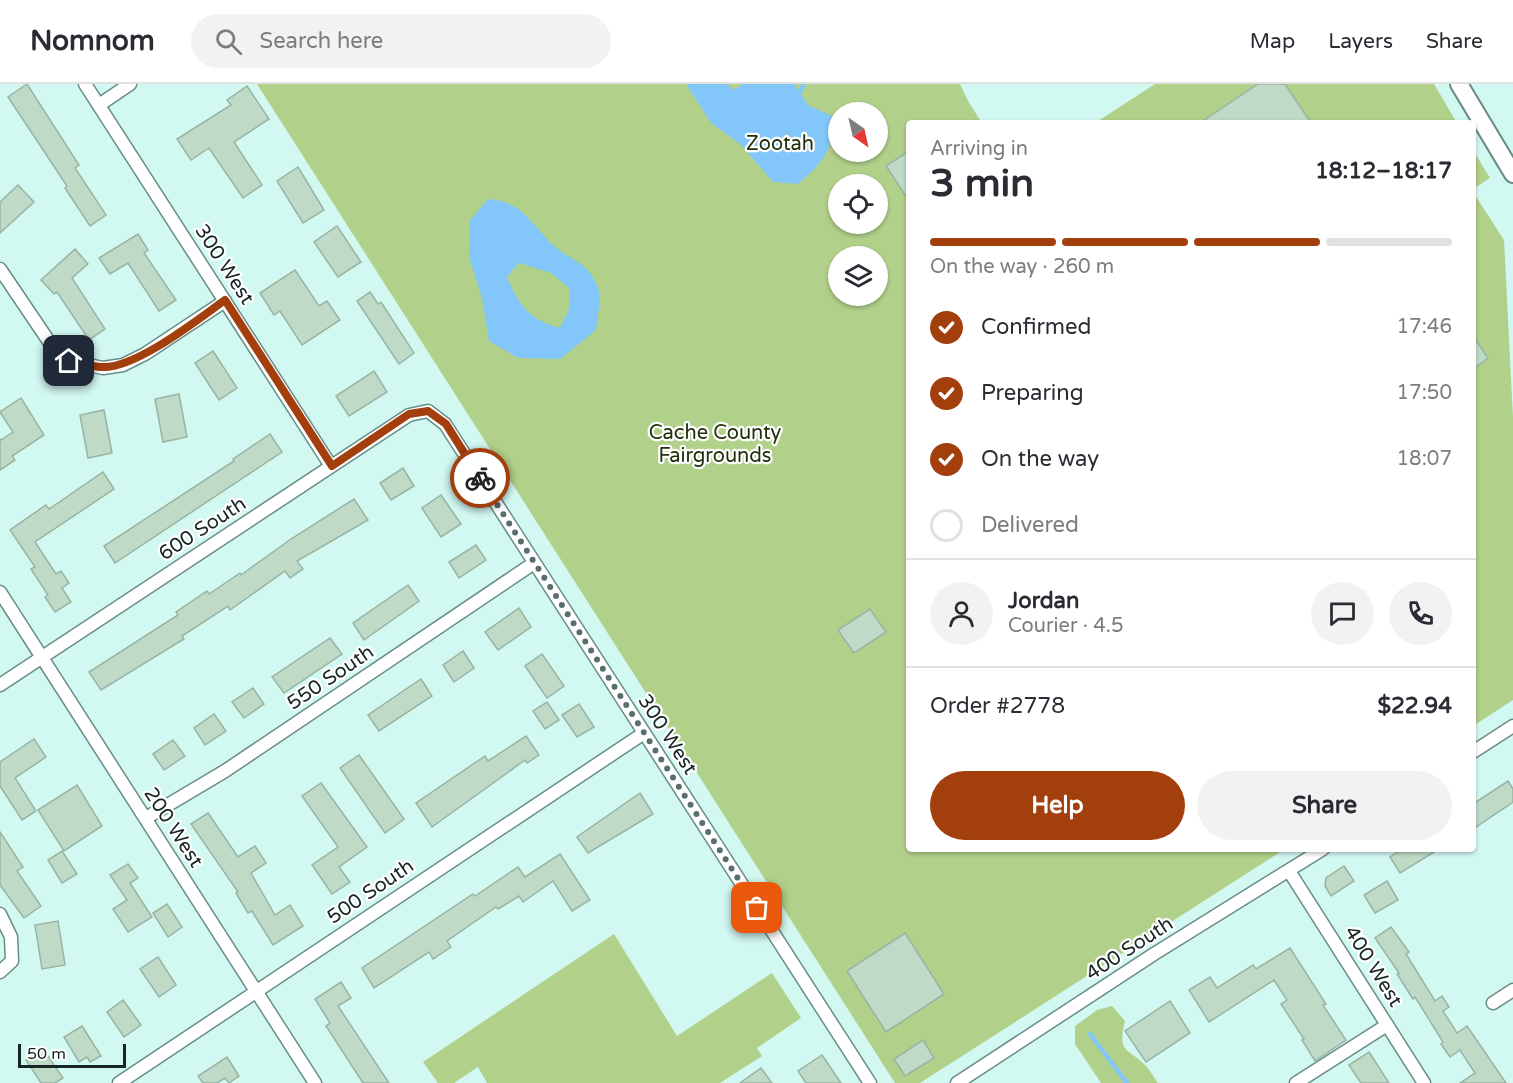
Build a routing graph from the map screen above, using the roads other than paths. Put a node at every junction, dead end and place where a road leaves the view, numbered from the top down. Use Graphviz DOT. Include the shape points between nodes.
graph roads {
  1 [pos="85,84"];
  2 [pos="130,84"];
  3 [pos="1459,84"];
  4 [pos="99,105"];
  5 [pos="1513,174"];
  6 [pos="0,269"];
  7 [pos="225,300"];
  8 [pos="428,411"];
  9 [pos="332,466"];
  10 [pos="534,563"];
  11 [pos="0,592"];
  12 [pos="42,657"];
  13 [pos="0,685"];
  14 [pos="1513,726"];
  15 [pos="644,733"];
  16 [pos="1476,750"];
  17 [pos="146,818"];
  18 [pos="1318,852"];
  19 [pos="1290,871"];
  20 [pos="0,914"];
  21 [pos="0,972"];
  22 [pos="256,990"];
  23 [pos="1513,990"];
  24 [pos="1493,1003"];
  25 [pos="1387,1025"];
  26 [pos="119,1083"];
  27 [pos="315,1083"];
  28 [pos="870,1083"];
  29 [pos="957,1083"];
  30 [pos="1296,1083"];
  31 [pos="1424,1083"];
  1 -- 4 [label="street, 300 West"];
  2 -- 4 [label="street"];
  3 -- 5 [label="street"];
  4 -- 7 [label="street, 300 West"];
  6 -- 7 [label="street" via="54,350 69,361 103,368 145,354"];
  7 -- 9 [label="street, 300 West"];
  8 -- 9 [label="street, 600 South" via="409,414"];
  8 -- 10 [label="street, 300 West" via="446,424"];
  9 -- 12 [label="street, 600 South"];
  10 -- 15 [label="street, 300 West"];
  10 -- 17 [label="street, 550 South" via="225,771"];
  11 -- 12 [label="street, 200 West"];
  12 -- 13 [label="street, 600 South"];
  12 -- 17 [label="street, 200 West"];
  14 -- 16 [label="street"];
  15 -- 22 [label="street, 500 South"];
  15 -- 28 [label="street, 300 West"];
  17 -- 22 [label="street, 200 West"];
  18 -- 19 [label="street, 400 South"];
  19 -- 25 [label="street, 400 West"];
  19 -- 29 [label="street, 400 South" via="1154,954"];
  20 -- 21 [label="street" via="11,937 12,961"];
  22 -- 26 [label="street, 500 South"];
  22 -- 27 [label="street, 200 West"];
  23 -- 24 [label="street"];
  25 -- 30 [label="street"];
  25 -- 31 [label="street, 400 West"];
}
